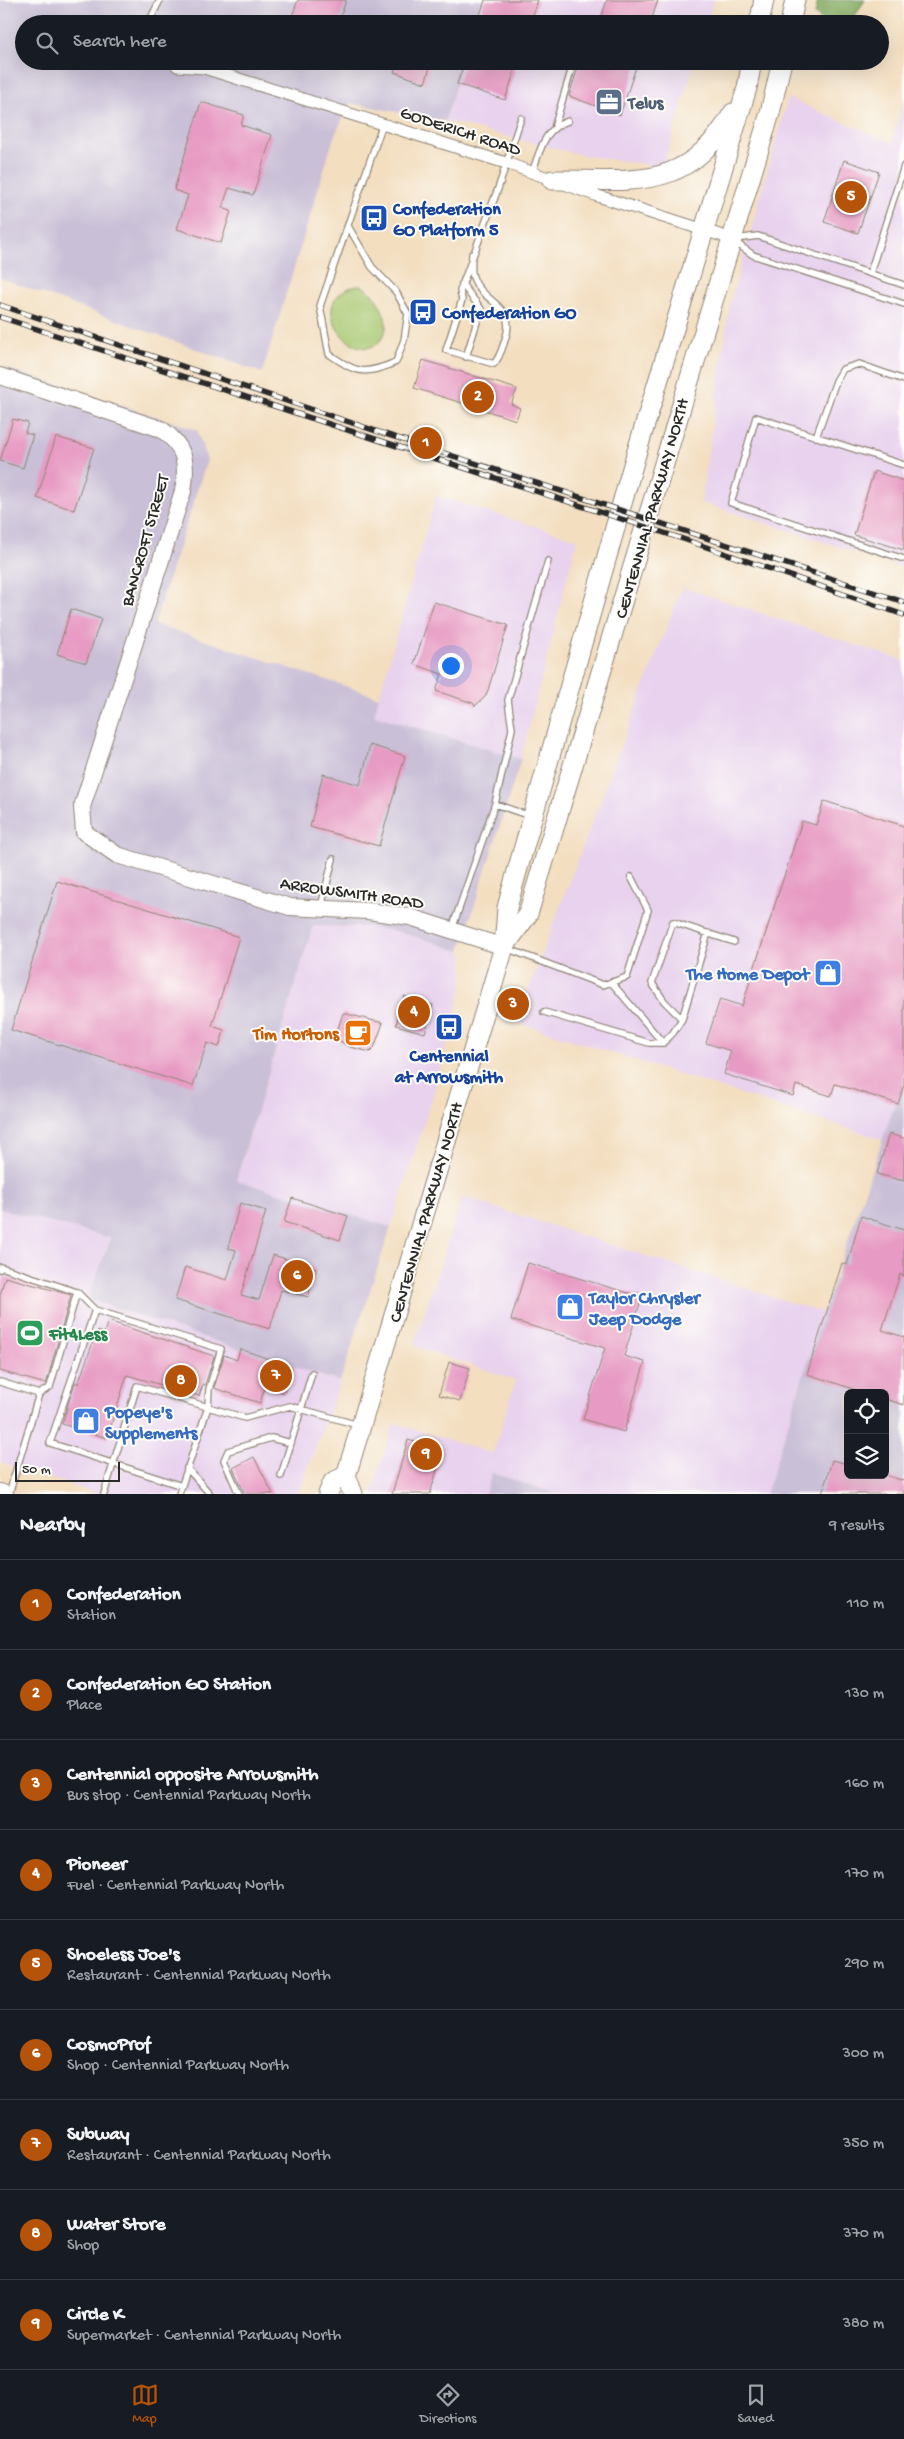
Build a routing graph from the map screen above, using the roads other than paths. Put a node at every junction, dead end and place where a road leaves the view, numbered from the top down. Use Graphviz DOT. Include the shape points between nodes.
graph roads {
  1 [pos="160,0"];
  2 [pos="764,0"];
  3 [pos="794,0"];
  4 [pos="152,15"];
  5 [pos="761,15"];
  6 [pos="792,15"];
  7 [pos="211,70"];
  8 [pos="571,70"];
  9 [pos="750,70"];
  10 [pos="780,70"];
  11 [pos="747,88"];
  12 [pos="521,118"];
  13 [pos="568,120"];
  14 [pos="384,123"];
  15 [pos="555,125"];
  16 [pos="506,163"];
  17 [pos="904,166"];
  18 [pos="532,172"];
  19 [pos="552,180"];
  20 [pos="348,226"];
  21 [pos="705,232"];
  22 [pos="732,239"];
  23 [pos="472,254"];
  24 [pos="870,273"];
  25 [pos="462,284"];
  26 [pos="904,284"];
  27 [pos="904,304"];
  28 [pos="466,358"];
  29 [pos="0,376"];
  30 [pos="904,380"];
  31 [pos="816,437"];
  32 [pos="904,465"];
  33 [pos="904,559"];
  34 [pos="548,561"];
  35 [pos="494,804"];
  36 [pos="533,816"];
  37 [pos="84,832"];
  38 [pos="333,859"];
  39 [pos="631,878"];
  40 [pos="321,909"];
  41 [pos="452,929"];
  42 [pos="708,934"];
  43 [pos="734,942"];
  44 [pos="504,947"];
  45 [pos="611,982"];
  46 [pos="544,1012"];
  47 [pos="682,1019"];
  48 [pos="663,1043"];
  49 [pos="0,1268"];
  50 [pos="78,1292"];
  51 [pos="95,1310"];
  52 [pos="312,1373"];
  53 [pos="0,1382"];
  54 [pos="39,1394"];
  55 [pos="208,1407"];
  56 [pos="301,1409"];
  57 [pos="362,1426"];
  58 [pos="291,1443"];
  59 [pos="114,1464"];
  60 [pos="188,1468"];
  61 [pos="281,1476"];
  62 [pos="346,1476"];
  63 [pos="182,1486"];
  64 [pos="0,1492"];
  65 [pos="7,1494"];
  66 [pos="104,1494"];
  67 [pos="179,1494"];
  68 [pos="210,1494"];
  69 [pos="238,1494"];
  70 [pos="328,1494"];
  71 [pos="353,1494"];
  1 -- 4 [label="lane"];
  2 -- 5 [label="main road"];
  3 -- 6 [label="main road"];
  7 -- 14 [label="street, GODERICH ROAD"];
  8 -- 15 [label="lane"];
  9 -- 11 [label="main road, CENTENNIAL PARKWAY NORTH"];
  10 -- 22 [label="main road, CENTENNIAL PARKWAY NORTH"];
  11 -- 19 [label="main road" via="723,130 705,151 675,172 651,179"];
  11 -- 21 [label="main road, CENTENNIAL PARKWAY NORTH"];
  12 -- 16 [label="lane"];
  13 -- 15 [label="lane"];
  14 -- 16 [label="street, GODERICH ROAD"];
  14 -- 20 [label="lane"];
  15 -- 18 [label="lane"];
  16 -- 18 [label="street, GODERICH ROAD"];
  16 -- 23 [label="lane"];
  17 -- 24 [label="lane"];
  18 -- 19 [label="street, GODERICH ROAD"];
  19 -- 21 [label="street, GODERICH ROAD"];
  20 -- 20 [label="lane" via="320,306 329,354 352,370 376,370 396,362 408,314 396,292 372,267"];
  21 -- 22 [label="street, GODERICH ROAD"];
  21 -- 36 [label="main road, CENTENNIAL PARKWAY NORTH"];
  22 -- 24 [label="lane" via="758,236"];
  22 -- 27 [label="lane" via="753,255"];
  22 -- 44 [label="main road, CENTENNIAL PARKWAY NORTH" via="528,914"];
  23 -- 25 [label="lane"];
  23 -- 28 [label="lane" via="472,274 480,290 504,310 508,331 494,364"];
  24 -- 26 [label="lane"];
  25 -- 28 [label="lane" via="481,309"];
  25 -- 28 [label="lane" via="462,300 446,350"];
  29 -- 37 [label="street, BANCROFT STREET" via="161,430 176,440 183,453 186,476 183,490 82,807"];
  30 -- 31 [label="lane" via="859,364 844,369 836,381"];
  31 -- 32 [label="lane"];
  31 -- 33 [label="lane" via="756,417 731,503"];
  34 -- 35 [label="lane" via="508,700 512,729"];
  35 -- 36 [label="lane"];
  35 -- 41 [label="lane"];
  36 -- 44 [label="main road, CENTENNIAL PARKWAY NORTH" via="507,908"];
  37 -- 40 [label="street, ARROWSMITH ROAD" via="117,855 290,907"];
  38 -- 40 [label="lane"];
  39 -- 45 [label="lane" via="648,910 628,977"];
  40 -- 41 [label="street, ARROWSMITH ROAD" via="410,917"];
  41 -- 44 [label="street, ARROWSMITH ROAD"];
  42 -- 43 [label="lane"];
  42 -- 47 [label="lane"];
  42 -- 47 [label="lane" via="673,922 652,983"];
  44 -- 45 [label="lane" via="596,982"];
  44 -- 57 [label="main road, CENTENNIAL PARKWAY NORTH"];
  45 -- 48 [label="lane"];
  46 -- 48 [label="lane" via="649,1043"];
  47 -- 48 [label="lane"];
  49 -- 50 [label="lane"];
  50 -- 51 [label="lane"];
  50 -- 54 [label="lane" via="50,1387"];
  51 -- 55 [label="lane" via="222,1349 209,1389"];
  51 -- 59 [label="lane" via="50,1443"];
  52 -- 56 [label="lane"];
  53 -- 54 [label="lane"];
  54 -- 65 [label="lane"];
  55 -- 56 [label="lane" via="245,1418 290,1406"];
  55 -- 59 [label="lane" via="137,1386"];
  55 -- 60 [label="lane"];
  56 -- 57 [label="lane"];
  56 -- 58 [label="lane"];
  57 -- 62 [label="main road, CENTENNIAL PARKWAY NORTH"];
  58 -- 61 [label="lane"];
  58 -- 69 [label="lane" via="271,1438 228,1451 224,1455 225,1464"];
  59 -- 63 [label="lane"];
  59 -- 66 [label="lane"];
  60 -- 63 [label="lane"];
  60 -- 68 [label="lane"];
  62 -- 70 [label="main road, CENTENNIAL PARKWAY NORTH" via="333,1482"];
  62 -- 71 [label="main road"];
  63 -- 67 [label="lane"];
  64 -- 65 [label="street"];
}
